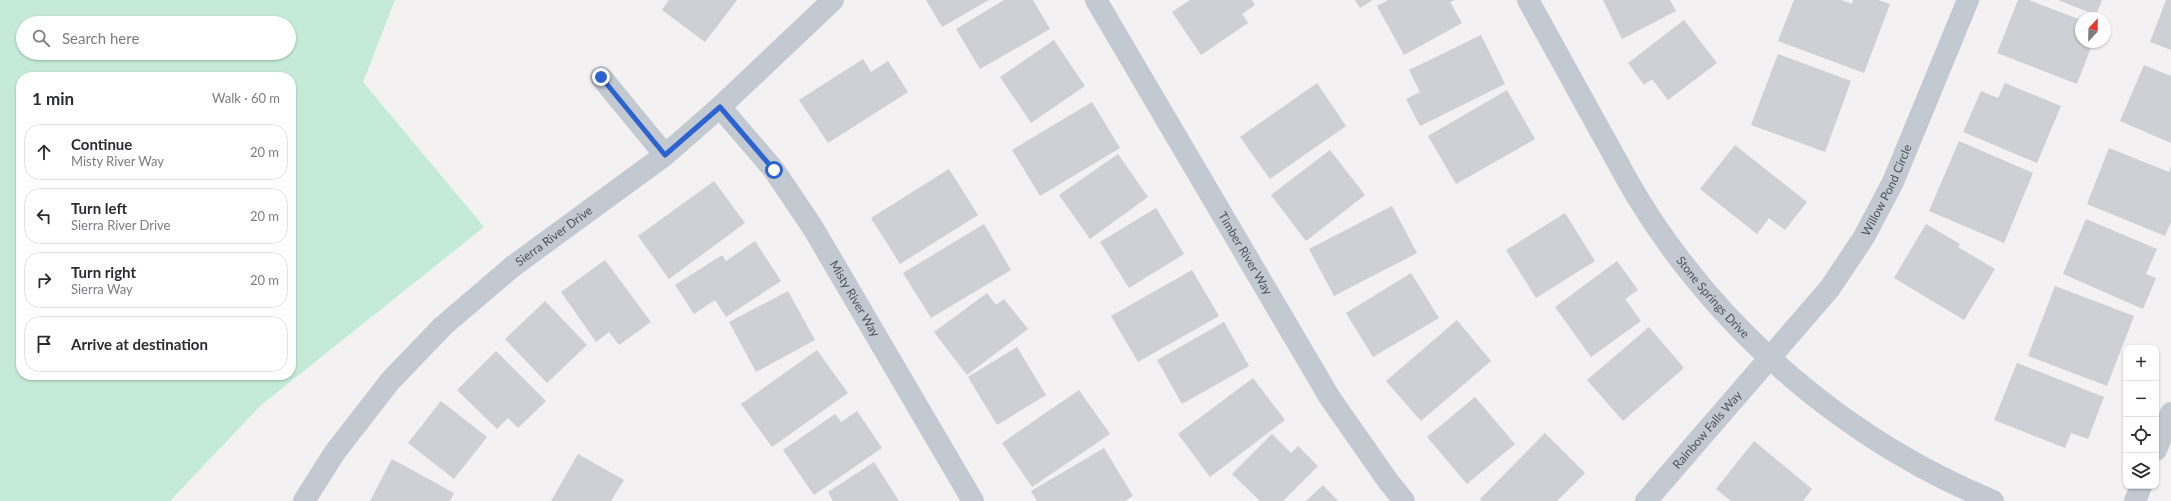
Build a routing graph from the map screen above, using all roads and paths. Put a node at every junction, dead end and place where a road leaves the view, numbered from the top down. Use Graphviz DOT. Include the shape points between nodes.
graph roads {
  1 [pos="833,0"];
  2 [pos="1096,0"];
  3 [pos="1528,0"];
  4 [pos="1968,0"];
  5 [pos="601,77"];
  6 [pos="720,107"];
  7 [pos="665,155"];
  8 [pos="1770,358"];
  9 [pos="2171,414"];
  10 [pos="2159,443"];
  11 [pos="2140,489"];
  12 [pos="304,501"];
  13 [pos="973,501"];
  14 [pos="1404,501"];
  15 [pos="1646,501"];
  16 [pos="1993,501"];
  17 [pos="2135,501"];
  1 -- 6 [label="street, Sierra River Drive"];
  2 -- 14 [label="street, Timber River Way" via="1330,398"];
  3 -- 8 [label="street, Stone Springs Drive" via="1639,200 1684,266 1735,325"];
  4 -- 8 [label="street, Willow Pond Circle" via="1893,182 1864,237 1830,288"];
  5 -- 7 [label="street"];
  6 -- 7 [label="street, Sierra River Drive"];
  6 -- 13 [label="street, Misty River Way" via="774,170 813,228"];
  7 -- 12 [label="street, Sierra River Drive" via="512,267 443,326 387,386 335,452"];
  8 -- 15 [label="street, Rainbow Falls Way"];
  8 -- 16 [label="street, Stone Springs Drive" via="1814,397 1878,442 1958,487"];
  9 -- 10 [label="street"];
  11 -- 17 [label="street"];
}
